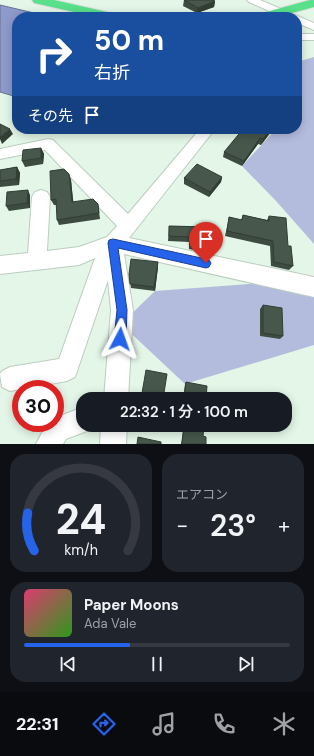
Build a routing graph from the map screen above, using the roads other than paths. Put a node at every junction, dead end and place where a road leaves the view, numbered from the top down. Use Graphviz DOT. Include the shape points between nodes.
graph roads {
  1 [pos="38,0"];
  2 [pos="252,0"];
  3 [pos="314,3"];
  4 [pos="314,11"];
  5 [pos="90,12"];
  6 [pos="279,12"];
  7 [pos="296,12"];
  8 [pos="302,13"];
  9 [pos="302,21"];
  10 [pos="314,27"];
  11 [pos="302,37"];
  12 [pos="314,37"];
  13 [pos="204,134"];
  14 [pos="0,154"];
  15 [pos="41,196"];
  16 [pos="128,226"];
  17 [pos="111,244"];
  18 [pos="37,260"];
  19 [pos="0,265"];
  20 [pos="314,287"];
  21 [pos="10,379"];
  22 [pos="116,392"];
  23 [pos="76,423"];
  24 [pos="114,432"];
  25 [pos="50,444"];
  26 [pos="113,444"];
  1 -- 5 [label="highway"];
  2 -- 6 [label="street"];
  3 -- 7 [label="highway"];
  4 -- 8 [label="highway"];
  9 -- 10 [label="street"];
  11 -- 12 [label="street"];
  13 -- 16 [label="street"];
  14 -- 16 [label="street" via="48,144"];
  15 -- 18 [label="street"];
  16 -- 17 [label="street"];
  17 -- 18 [label="street" via="79,256"];
  17 -- 20 [label="street"];
  17 -- 21 [label="street" via="67,369"];
  17 -- 22 [label="street" via="122,310"];
  18 -- 19 [label="street"];
  23 -- 25 [label="street" via="58,430"];
  24 -- 26 [label="street"];
}
